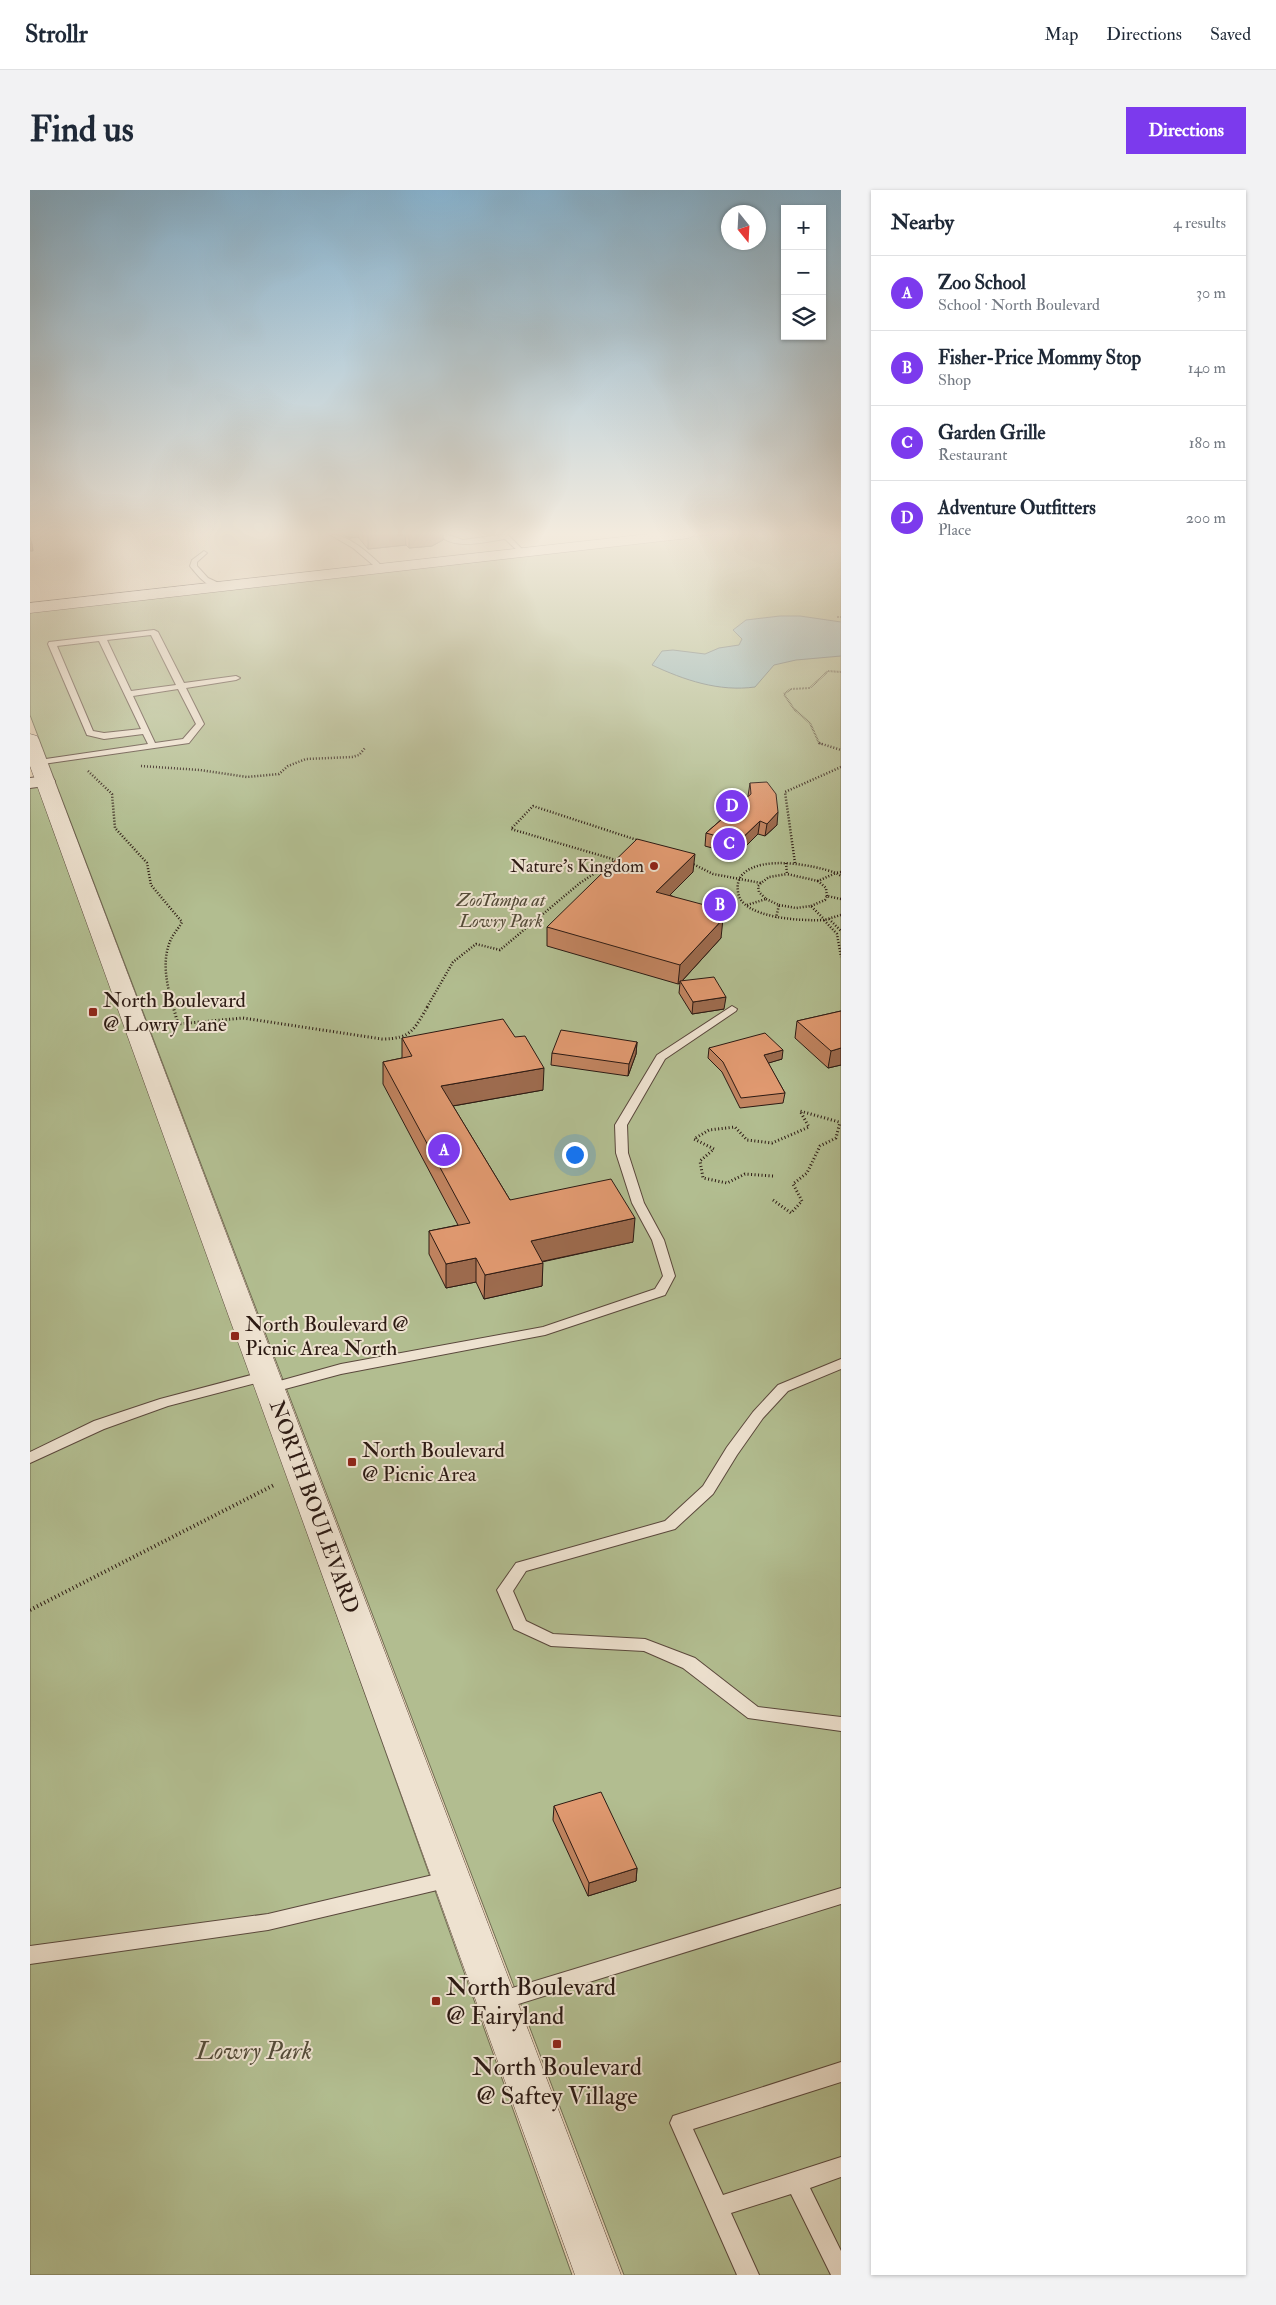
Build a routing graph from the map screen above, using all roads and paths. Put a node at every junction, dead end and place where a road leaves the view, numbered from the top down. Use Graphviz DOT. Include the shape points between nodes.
graph roads {
  1 [pos="102,638"];
  2 [pos="841,672"];
  3 [pos="236,678"];
  4 [pos="182,687"];
  5 [pos="128,694"];
  6 [pos="146,731"];
  7 [pos="30,740"];
  8 [pos="153,747"];
  9 [pos="365,748"];
  10 [pos="841,750"];
  11 [pos="135,766"];
  12 [pos="95,767"];
  13 [pos="841,767"];
  14 [pos="38,776"];
  15 [pos="648,844"];
  16 [pos="615,860"];
  17 [pos="623,862"];
  18 [pos="688,862"];
  19 [pos="786,863"];
  20 [pos="795,863"];
  21 [pos="787,874"];
  22 [pos="840,874"];
  23 [pos="740,878"];
  24 [pos="818,881"];
  25 [pos="761,883"];
  26 [pos="827,896"];
  27 [pos="766,899"];
  28 [pos="841,899"];
  29 [pos="748,905"];
  30 [pos="779,905"];
  31 [pos="811,906"];
  32 [pos="841,915"];
  33 [pos="776,918"];
  34 [pos="829,919"];
  35 [pos="824,920"];
  36 [pos="841,931"];
  37 [pos="841,957"];
  38 [pos="732,1008"];
  39 [pos="840,1122"];
  40 [pos="773,1176"];
  41 [pos="773,1200"];
  42 [pos="841,1364"];
  43 [pos="268,1382"];
  44 [pos="30,1458"];
  45 [pos="265,1490"];
  46 [pos="30,1610"];
  47 [pos="841,1724"];
  48 [pos="451,1878"];
  49 [pos="841,1896"];
  50 [pos="30,1955"];
  51 [pos="497,2002"];
  52 [pos="841,2072"];
  53 [pos="841,2167"];
  54 [pos="796,2182"];
  55 [pos="716,2207"];
  56 [pos="841,2273"];
  57 [pos="598,2275"];
  58 [pos="748,2275"];
  1 -- 4 [label="lane" via="154,632"];
  1 -- 5 [label="lane"];
  1 -- 6 [label="lane" via="52,644 90,734 104,736"];
  2 -- 10 [label="path" via="828,671 810,688 792,689 784,694 794,709 810,723 819,743"];
  3 -- 4 [label="lane"];
  4 -- 5 [label="lane"];
  4 -- 8 [label="lane" via="200,724 186,741"];
  5 -- 6 [label="lane"];
  6 -- 8 [label="lane"];
  7 -- 14 [label="street, NORTH BOULEVARD"];
  8 -- 14 [label="lane"];
  9 -- 11 [label="path" via="358,756 315,758 292,763 280,774 258,777"];
  12 -- 16 [label="path" via="87,768 89,773 114,798 115,828 147,863 151,885 182,922 165,957 164,976 178,1024 243,1018 398,1040 415,1031 453,962 476,944 500,950 580,883"];
  13 -- 20 [label="path" via="784,792"];
  14 -- 43 [label="street, NORTH BOULEVARD"];
  15 -- 16 [label="path" via="533,806 511,828"];
  16 -- 17 [label="path"];
  18 -- 23 [label="path" via="713,874"];
  19 -- 20 [label="path"];
  19 -- 21 [label="path"];
  19 -- 23 [label="path" via="761,866"];
  20 -- 22 [label="path"];
  21 -- 24 [label="path"];
  21 -- 25 [label="path" via="769,877"];
  22 -- 24 [label="path"];
  23 -- 25 [label="path"];
  23 -- 29 [label="path" via="738,893"];
  24 -- 26 [label="path" via="826,888"];
  25 -- 27 [label="path" via="759,892"];
  26 -- 28 [label="path"];
  26 -- 31 [label="path"];
  27 -- 29 [label="path"];
  27 -- 30 [label="path"];
  29 -- 33 [label="path"];
  30 -- 31 [label="path"];
  30 -- 33 [label="path"];
  31 -- 35 [label="path"];
  32 -- 34 [label="path"];
  33 -- 35 [label="path"];
  34 -- 35 [label="path"];
  34 -- 36 [label="path"];
  35 -- 37 [label="path" via="837,934"];
  38 -- 43 [label="lane" via="661,1057 621,1125 622,1153 638,1203 658,1240 669,1276 660,1292 544,1331"];
  39 -- 40 [label="path" via="800,1111 808,1128 772,1143 747,1140 736,1127 709,1130 694,1139 714,1149 700,1161 703,1178 727,1183 745,1174"];
  39 -- 41 [label="path" via="836,1138 820,1146 807,1174 793,1184 802,1201 791,1214"];
  42 -- 47 [label="lane" via="783,1388 737,1443 708,1490 670,1525 521,1567 505,1590 520,1625 551,1640 645,1645 689,1663 754,1713"];
  43 -- 44 [label="lane" via="165,1402 99,1425"];
  43 -- 48 [label="street, NORTH BOULEVARD"];
  45 -- 46 [label="path"];
  48 -- 50 [label="lane" via="268,1922"];
  48 -- 51 [label="street, NORTH BOULEVARD"];
  49 -- 51 [label="lane"];
  51 -- 57 [label="street, NORTH BOULEVARD"];
  52 -- 55 [label="lane" via="680,2123"];
  53 -- 54 [label="lane"];
  54 -- 55 [label="lane"];
  54 -- 56 [label="lane"];
  55 -- 58 [label="lane"];
}
